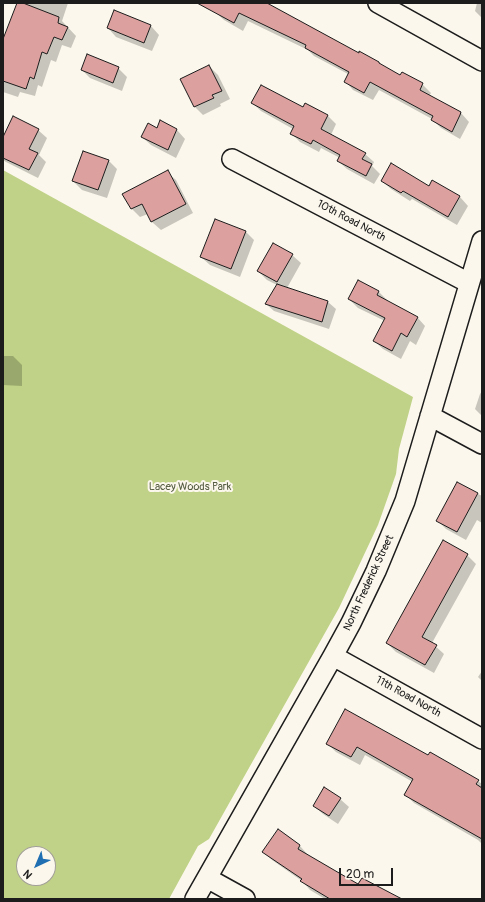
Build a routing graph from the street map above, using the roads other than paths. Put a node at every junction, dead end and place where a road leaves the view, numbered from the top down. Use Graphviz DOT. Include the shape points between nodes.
graph roads {
  1 [pos="378,3"];
  2 [pos="482,61"];
  3 [pos="232,159"];
  4 [pos="482,241"];
  5 [pos="469,283"];
  6 [pos="430,416"];
  7 [pos="482,444"];
  8 [pos="334,656"];
  9 [pos="482,739"];
  10 [pos="207,878"];
  11 [pos="195,899"];
  12 [pos="244,899"];
  1 -- 2 [label="street"];
  3 -- 5 [label="street, 10th Road North"];
  4 -- 5 [label="street, North Frederick Street"];
  5 -- 6 [label="street, North Frederick Street"];
  6 -- 7 [label="street"];
  6 -- 8 [label="street, North Frederick Street" via="405,501 376,571"];
  8 -- 9 [label="street, 11th Road North"];
  8 -- 10 [label="street, North Frederick Street"];
  10 -- 11 [label="street, North Frederick Street"];
  10 -- 12 [label="street"];
}
